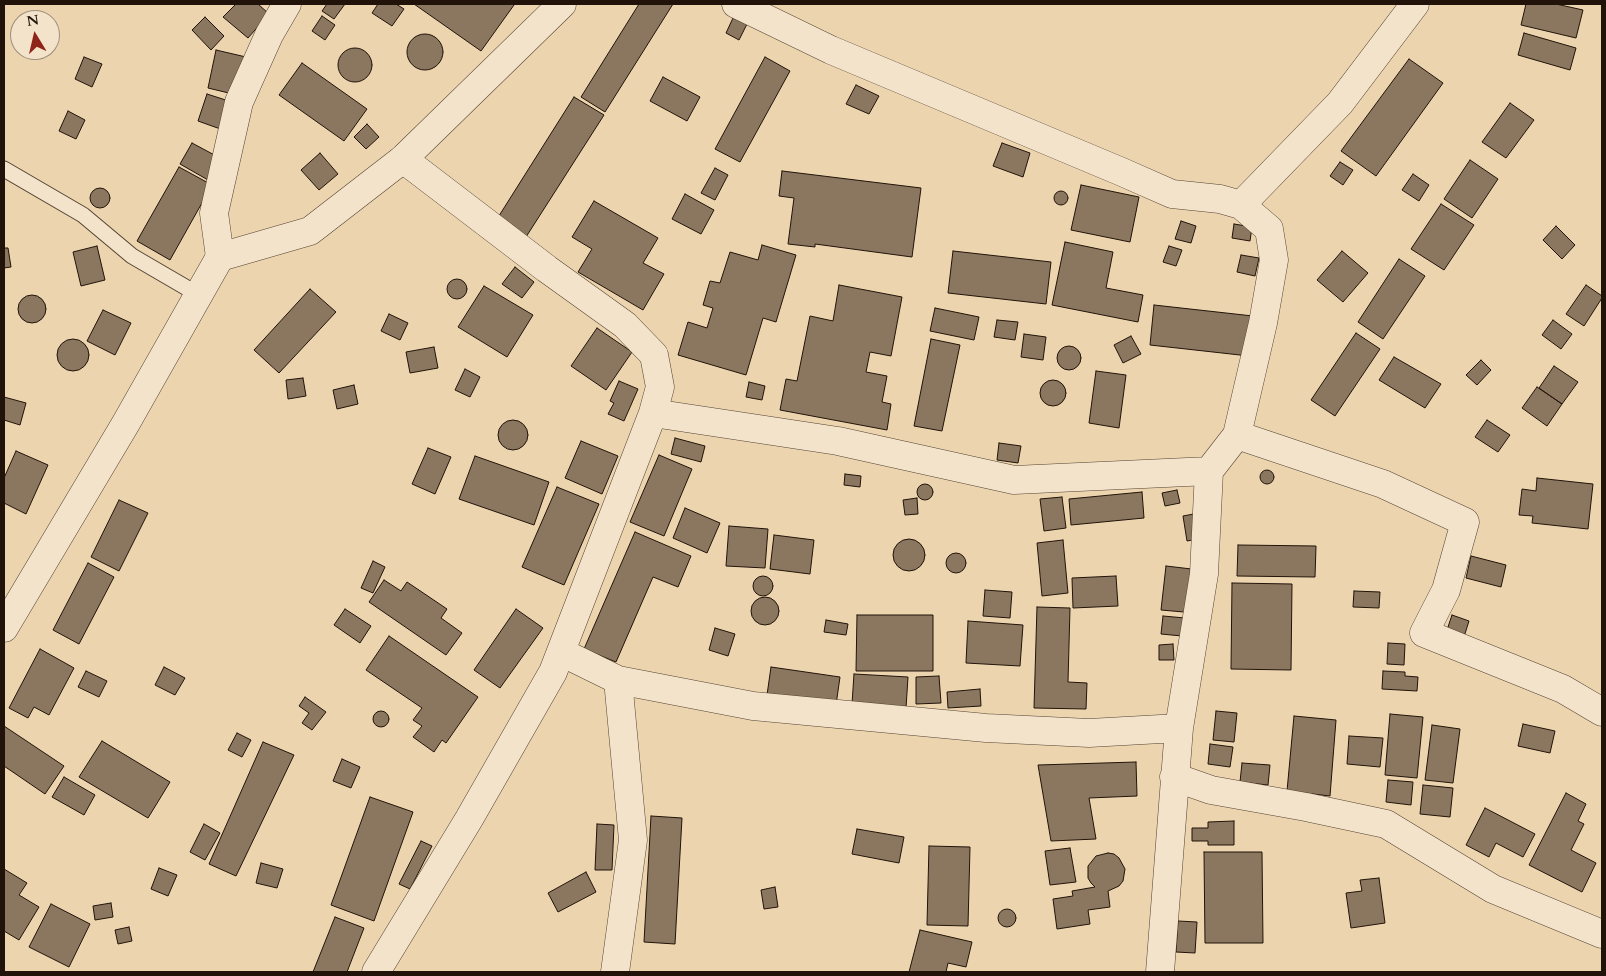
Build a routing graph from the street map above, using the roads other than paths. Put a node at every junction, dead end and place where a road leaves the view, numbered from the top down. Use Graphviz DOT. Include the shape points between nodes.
graph roads {
  1 [pos="287,4"];
  2 [pos="562,4"];
  3 [pos="736,4"];
  4 [pos="1415,4"];
  5 [pos="403,159"];
  6 [pos="4,169"];
  7 [pos="1241,205"];
  8 [pos="220,257"];
  9 [pos="199,295"];
  10 [pos="653,413"];
  11 [pos="1237,435"];
  12 [pos="1209,471"];
  13 [pos="4,628"];
  14 [pos="561,652"];
  15 [pos="618,680"];
  16 [pos="1602,712"];
  17 [pos="1179,728"];
  18 [pos="1174,777"];
  19 [pos="1602,934"];
  20 [pos="376,972"];
  21 [pos="615,972"];
  22 [pos="1160,972"];
  1 -- 8 [label="street" via="239,102 214,213"];
  2 -- 5 [label="street"];
  3 -- 7 [label="street" via="832,50 1172,194 1220,199"];
  4 -- 7 [label="street" via="1340,103"];
  5 -- 8 [label="street" via="310,231"];
  5 -- 10 [label="street" via="625,326 654,355 660,387"];
  6 -- 9 [label="lane" via="83,215 132,256"];
  7 -- 11 [label="street" via="1269,229 1274,260"];
  8 -- 9 [label="street"];
  9 -- 13 [label="street"];
  10 -- 12 [label="street" via="838,441 1014,480"];
  10 -- 14 [label="street"];
  11 -- 12 [label="street"];
  11 -- 16 [label="street" via="1383,484 1465,522 1446,590 1424,633 1563,689"];
  12 -- 17 [label="street" via="1204,574"];
  14 -- 15 [label="street"];
  14 -- 20 [label="street" via="553,672 469,819"];
  15 -- 17 [label="street" via="753,706 986,728 1089,733"];
  15 -- 21 [label="street" via="633,840"];
  17 -- 18 [label="street"];
  18 -- 19 [label="street" via="1211,790 1386,824 1492,889"];
  18 -- 22 [label="street"];
}
